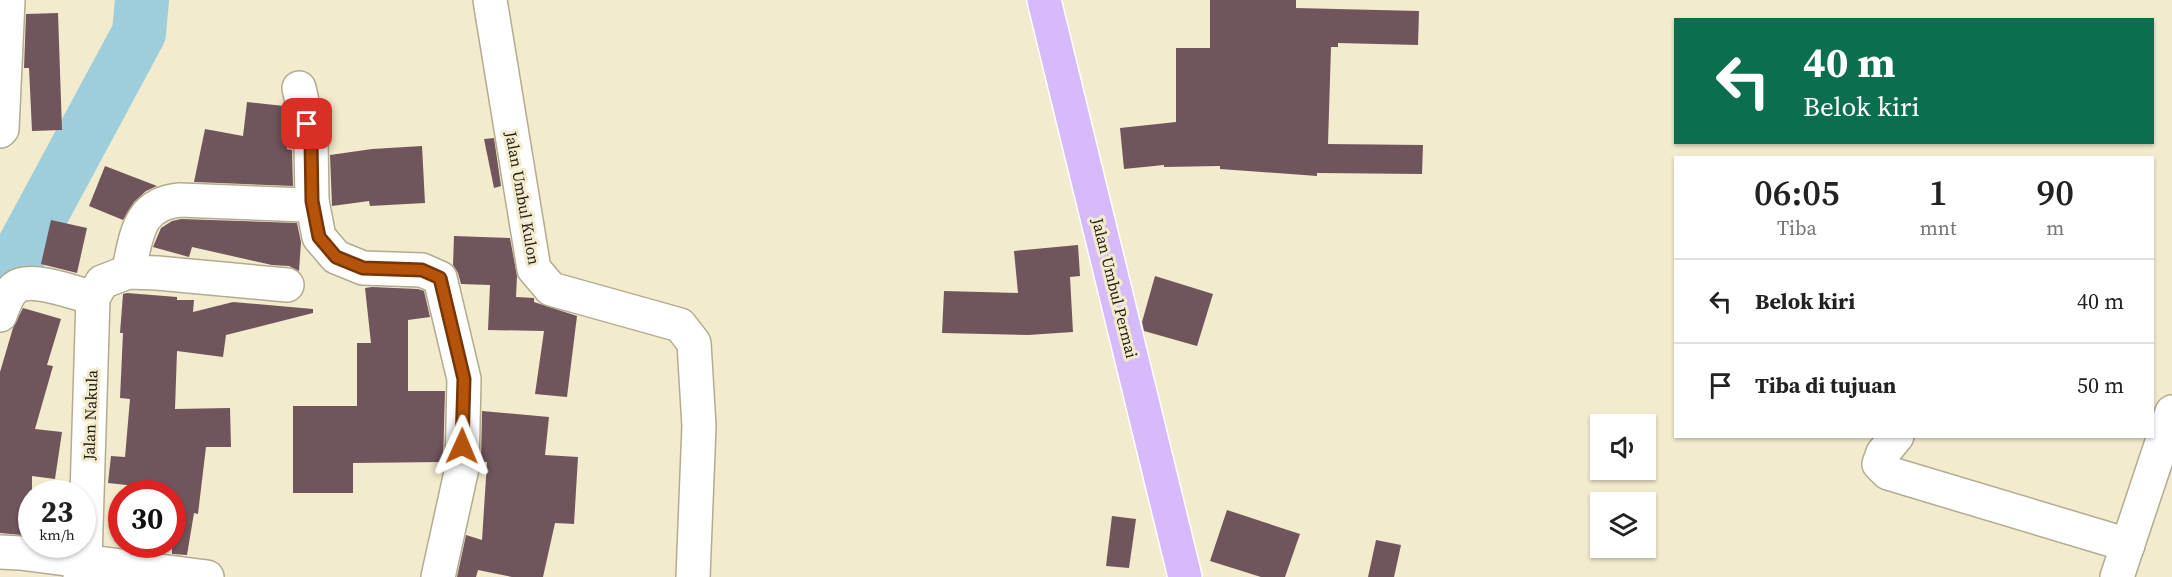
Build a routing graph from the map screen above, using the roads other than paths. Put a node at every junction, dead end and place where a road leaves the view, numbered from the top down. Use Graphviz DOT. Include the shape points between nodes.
graph roads {
  1 [pos="8,0"];
  2 [pos="490,0"];
  3 [pos="1044,0"];
  4 [pos="300,88"];
  5 [pos="0,131"];
  6 [pos="312,201"];
  7 [pos="128,272"];
  8 [pos="287,285"];
  9 [pos="93,298"];
  10 [pos="0,315"];
  11 [pos="2172,412"];
  12 [pos="1895,438"];
  13 [pos="2128,545"];
  14 [pos="0,552"];
  15 [pos="83,569"];
  16 [pos="207,577"];
  17 [pos="438,577"];
  18 [pos="693,577"];
  19 [pos="1185,577"];
  20 [pos="2117,577"];
  1 -- 5 [label="street"];
  2 -- 18 [label="street, Jalan Umbul Kulon" via="534,269 551,289 680,325 694,343 699,426"];
  3 -- 19 [label="main road, Jalan Umbul Permai"];
  4 -- 6 [label="street" via="311,142"];
  6 -- 7 [label="street" via="305,205 180,200 163,204 142,219"];
  6 -- 17 [label="street" via="319,237 336,257 363,268 422,270 440,278 464,379 462,468"];
  7 -- 8 [label="street"];
  7 -- 9 [label="street" via="102,282"];
  9 -- 10 [label="street" via="30,282 9,294"];
  9 -- 15 [label="street, Jalan Nakula"];
  11 -- 13 [label="street"];
  12 -- 13 [label="street" via="1879,464 1888,473"];
  13 -- 20 [label="street"];
  14 -- 15 [label="street"];
  15 -- 16 [label="street"];
}
